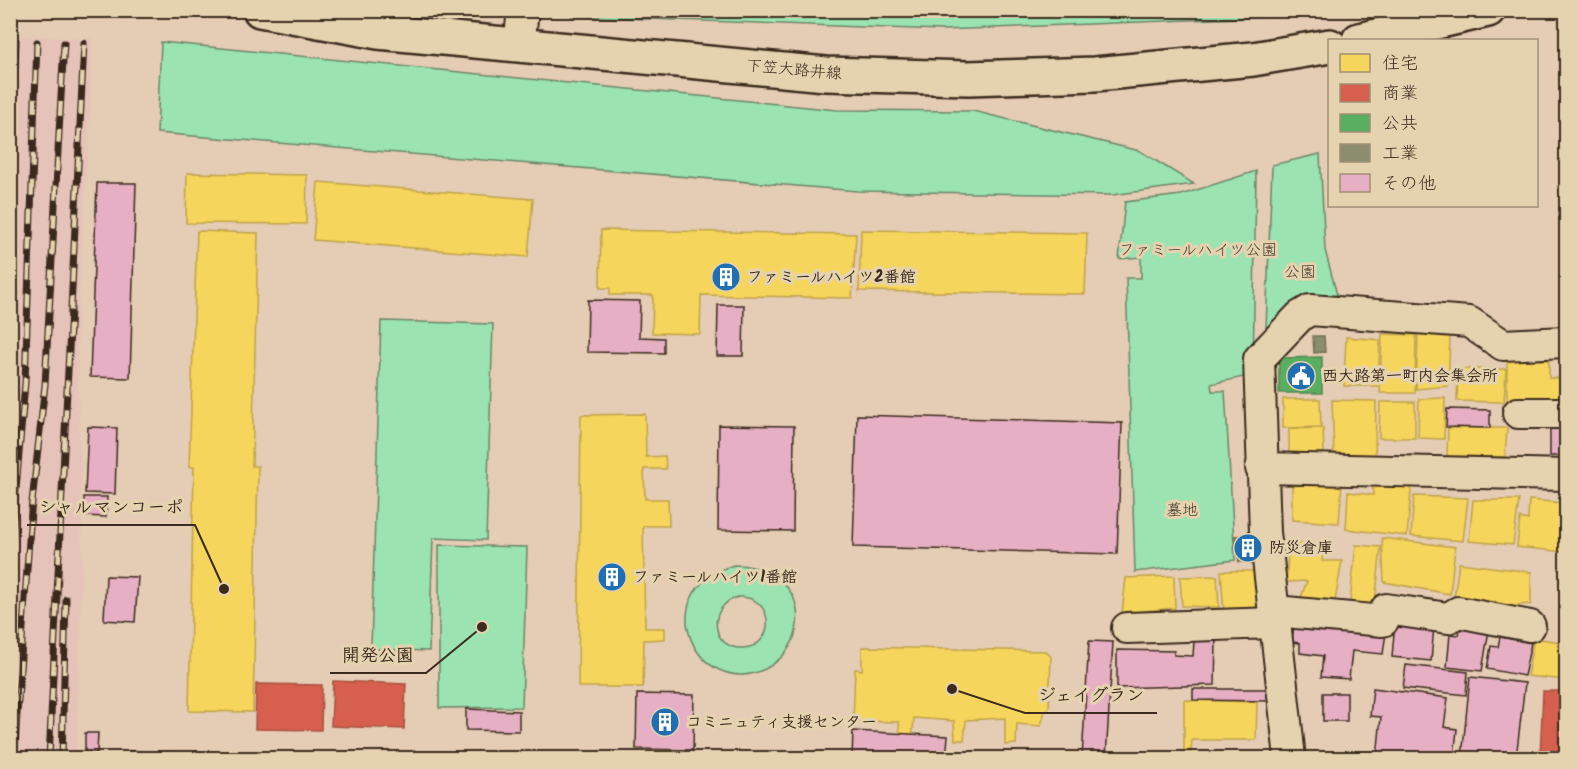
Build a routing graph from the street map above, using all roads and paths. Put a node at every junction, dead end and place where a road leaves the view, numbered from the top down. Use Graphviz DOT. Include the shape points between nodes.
graph roads {
  1 [pos="260,10"];
  2 [pos="523,10"];
  3 [pos="1488,10"];
  4 [pos="379,21"];
  5 [pos="1363,39"];
  6 [pos="519,46"];
  7 [pos="1328,46"];
  8 [pos="1566,342"];
  9 [pos="1518,413"];
  10 [pos="1566,413"];
  11 [pos="1261,468"];
  12 [pos="1566,475"];
  13 [pos="1274,617"];
  14 [pos="1530,626"];
  15 [pos="1127,628"];
  16 [pos="1290,759"];
  1 -- 4 [label="main road, 下笠大路井線"];
  2 -- 6 [label="street"];
  3 -- 5 [label="main road"];
  4 -- 6 [label="main road, 下笠大路井線"];
  6 -- 7 [label="main road, 下笠大路井線" via="826,74 968,78 1167,69"];
  8 -- 11 [label="street" via="1503,345 1469,322 1310,310 1259,358"];
  9 -- 10 [label="street"];
  11 -- 12 [label="street"];
  11 -- 13 [label="street"];
  13 -- 14 [label="street" via="1383,621 1386,609 1448,618 1458,612"];
  13 -- 15 [label="street"];
  13 -- 16 [label="street"];
}
